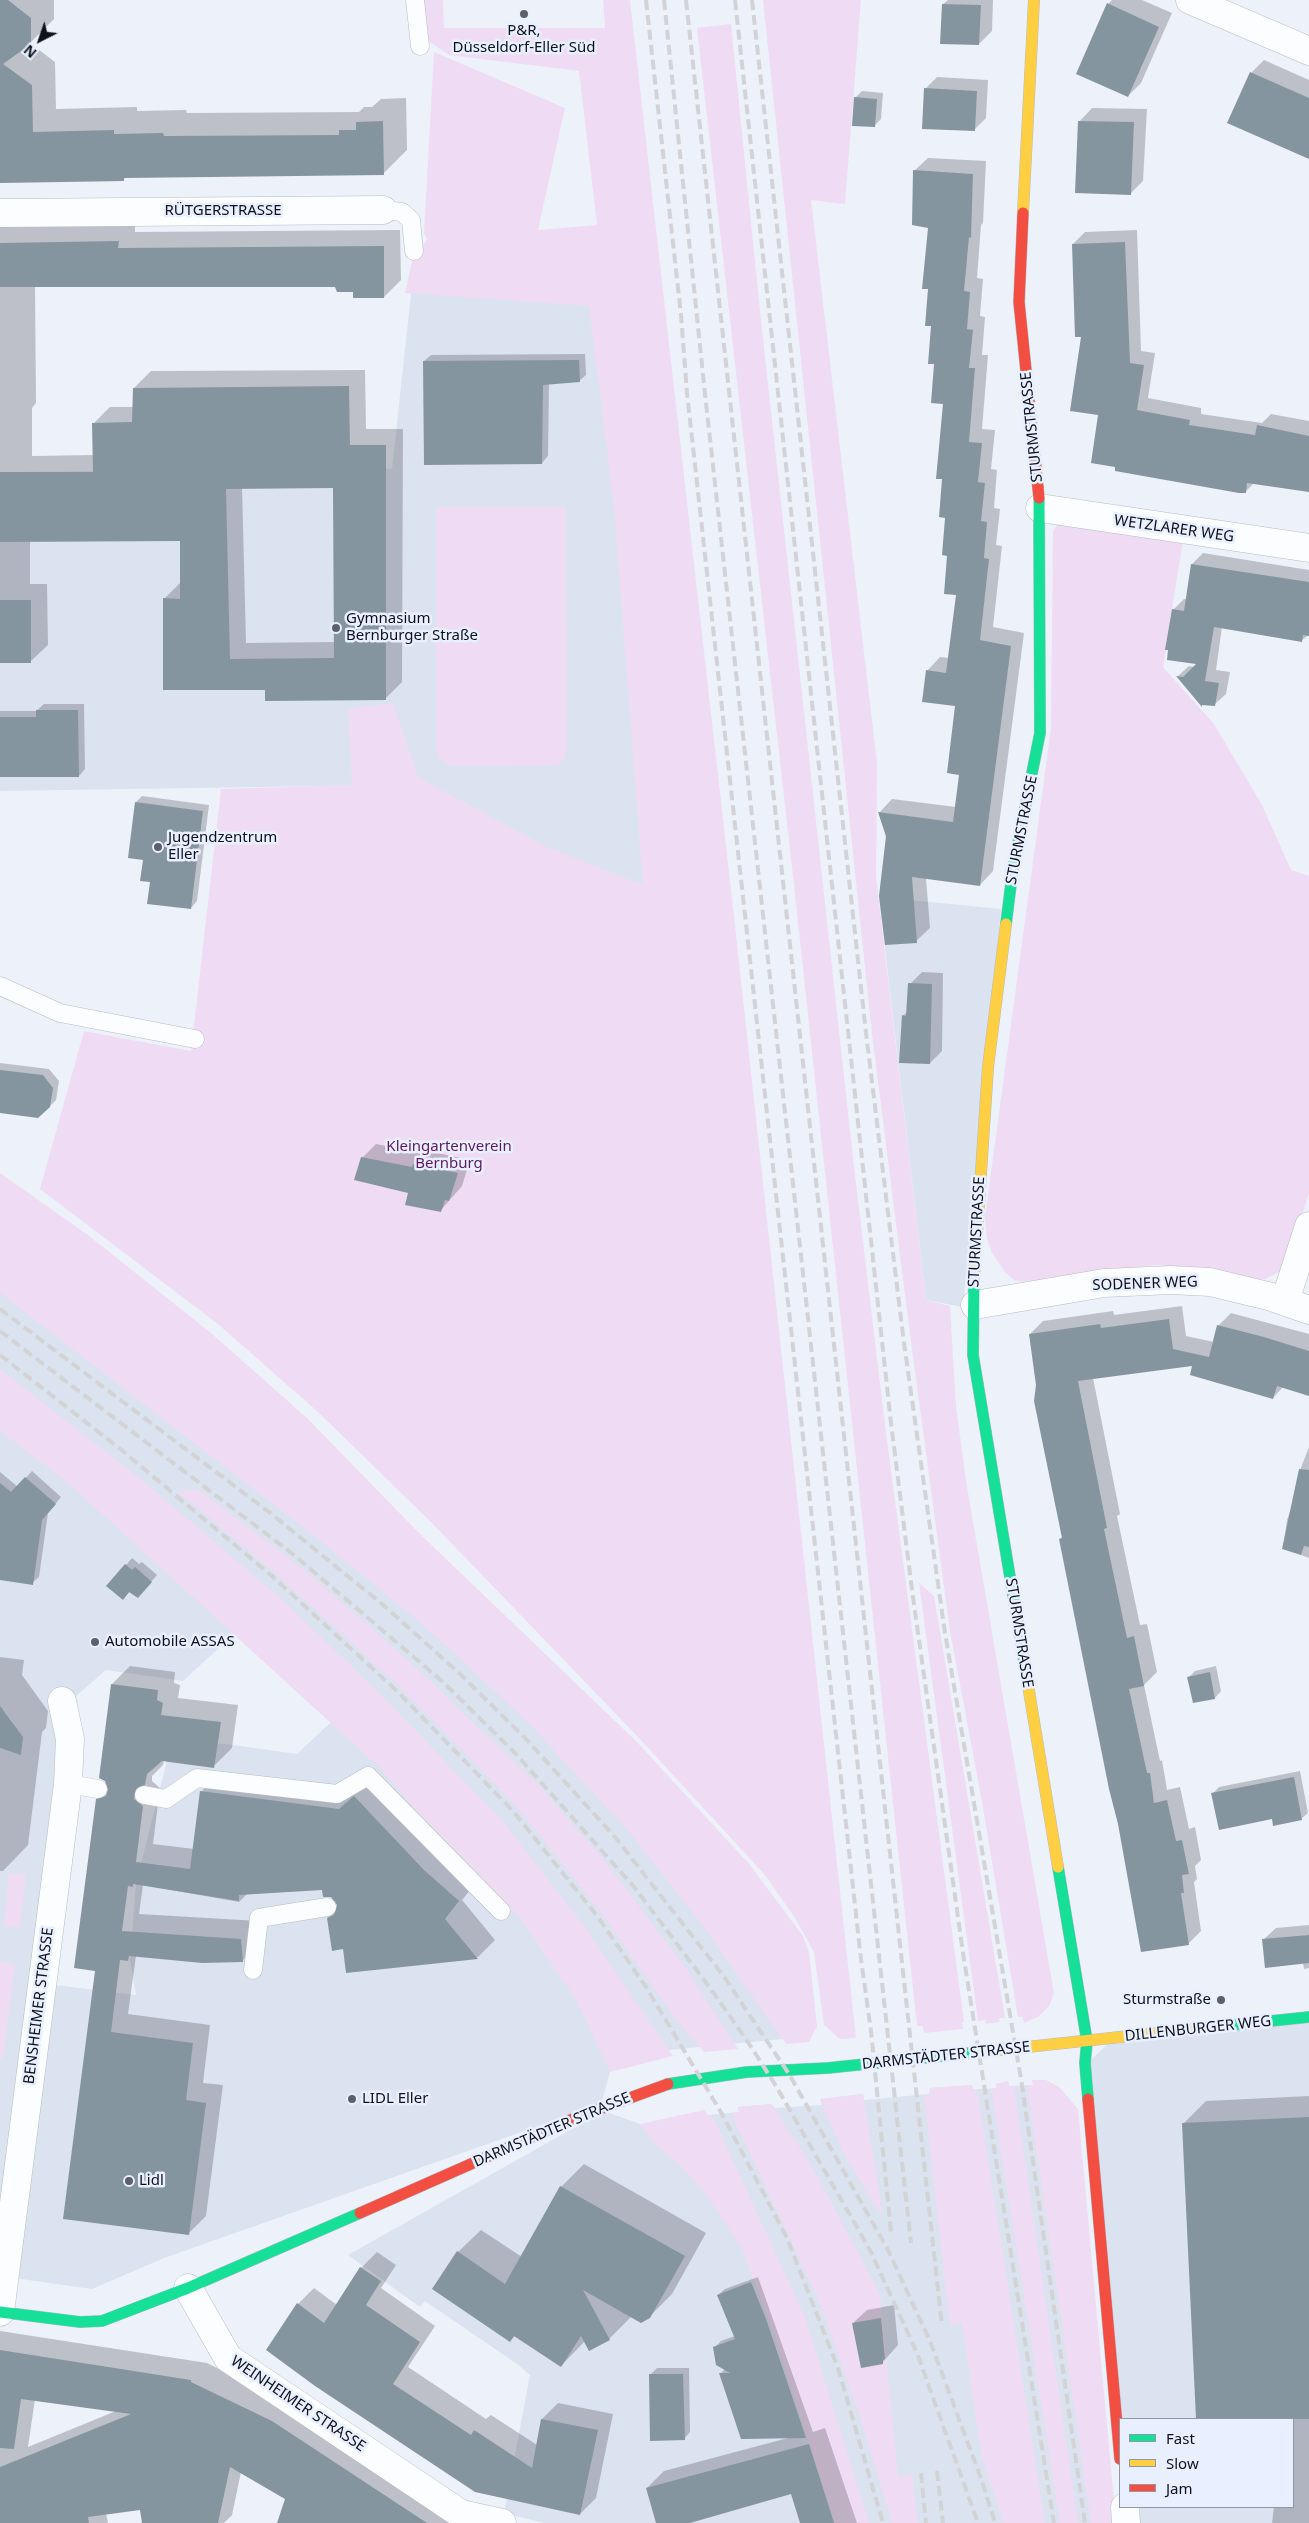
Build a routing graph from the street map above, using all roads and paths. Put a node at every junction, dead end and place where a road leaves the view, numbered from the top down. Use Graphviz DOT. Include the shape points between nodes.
graph roads {
  1 [pos="415,0"];
  2 [pos="1034,0"];
  3 [pos="1190,0"];
  4 [pos="420,46"];
  5 [pos="1309,51"];
  6 [pos="384,210"];
  7 [pos="0,213"];
  8 [pos="414,252"];
  9 [pos="1040,508"];
  10 [pos="1309,548"];
  11 [pos="0,986"];
  12 [pos="195,1040"];
  13 [pos="1309,1226"];
  14 [pos="975,1305"];
  15 [pos="1297,1305"];
  16 [pos="62,1701"];
  17 [pos="68,1784"];
  18 [pos="98,1789"];
  19 [pos="144,1795"];
  20 [pos="327,1907"];
  21 [pos="501,1911"];
  22 [pos="253,1970"];
  23 [pos="1309,2017"];
  24 [pos="1087,2041"];
  25 [pos="188,2288"];
  26 [pos="0,2312"];
  27 [pos="1119,2448"];
  28 [pos="1124,2508"];
  29 [pos="502,2523"];
  30 [pos="1126,2523"];
  1 -- 4 [label="lane"];
  2 -- 9 [label="street, STURMSTRASSE" via="1019,302"];
  3 -- 5 [label="street"];
  6 -- 7 [label="street, RÜTGERSTRASSE"];
  6 -- 8 [label="lane, RÜTGERSTRASSE" via="402,212 411,220"];
  9 -- 10 [label="street, WETZLARER WEG"];
  9 -- 14 [label="street, STURMSTRASSE" via="1040,733 1013,868 988,1067 974,1253"];
  11 -- 12 [label="lane" via="60,1013"];
  13 -- 15 [label="street, SODENER WEG"];
  14 -- 15 [label="street, SODENER WEG" via="1104,1282 1171,1280 1210,1282"];
  14 -- 24 [label="street, STURMSTRASSE" via="975,1364"];
  16 -- 17 [label="street, BENSHEIMER STRASSE" via="70,1739"];
  17 -- 18 [label="lane"];
  17 -- 26 [label="street, BENSHEIMER STRASSE"];
  19 -- 21 [label="lane" via="166,1799 197,1778 337,1794 368,1776"];
  20 -- 22 [label="lane" via="259,1918"];
  23 -- 24 [label="street, DILLENBURGER WEG"];
  24 -- 25 [label="street, DARMSTÄDTER STRASSE" via="828,2068 747,2072 669,2083 575,2118"];
  24 -- 27 [label="street, STURMSTRASSE" via="1085,2063"];
  25 -- 26 [label="street" via="102,2321 66,2321"];
  25 -- 29 [label="street, WEINHEIMER STRASSE" via="228,2358 461,2514"];
  28 -- 30 [label="street"];
}
